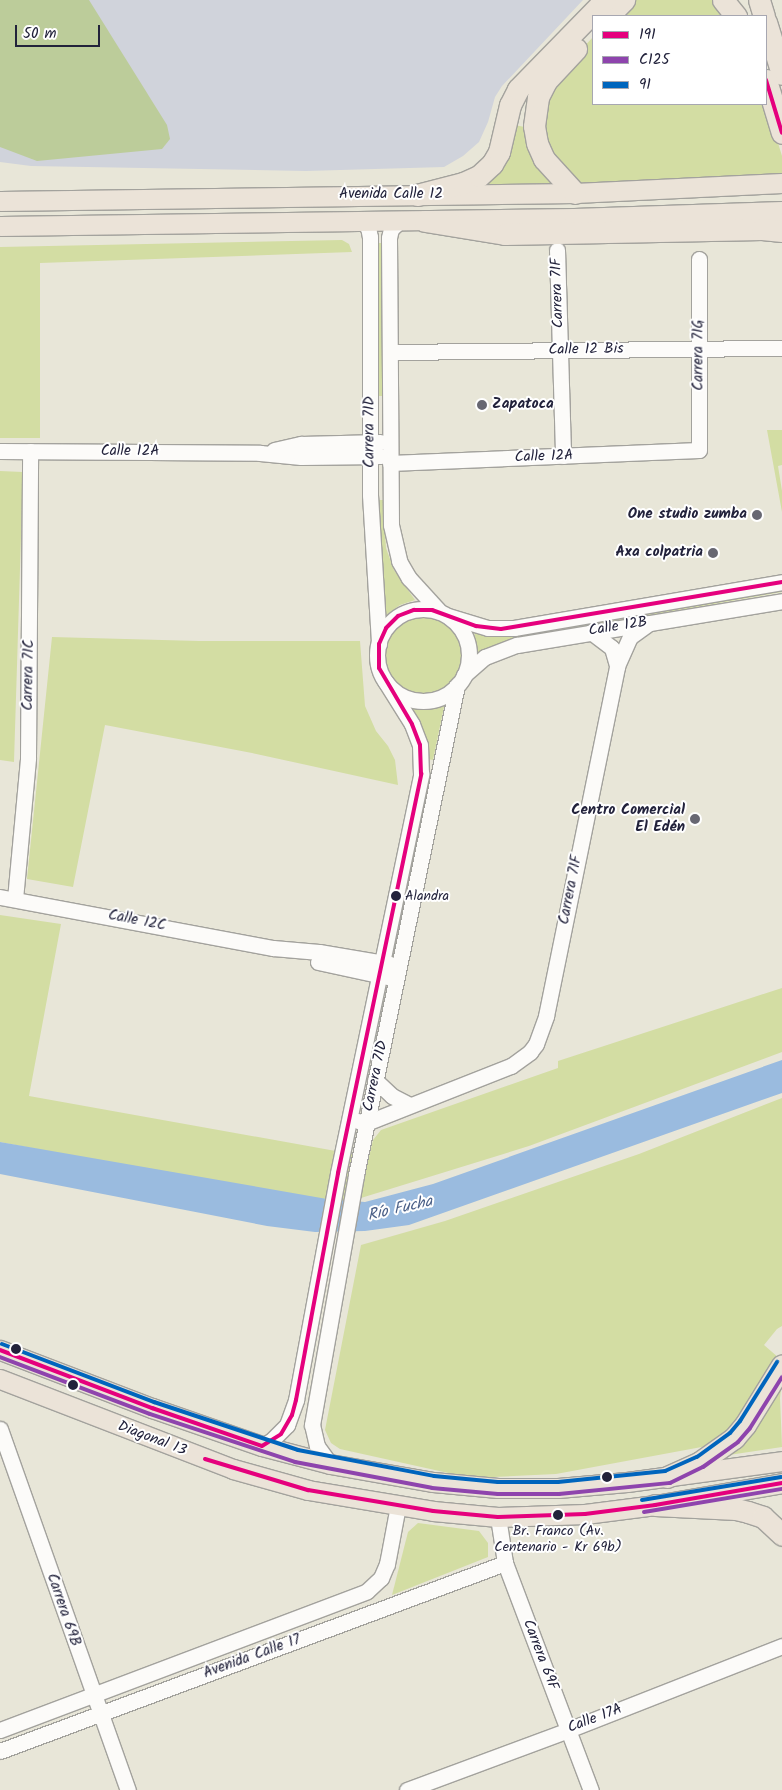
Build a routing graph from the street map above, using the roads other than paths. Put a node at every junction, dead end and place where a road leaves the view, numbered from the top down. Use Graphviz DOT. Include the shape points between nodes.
graph roads {
  1 [pos="605,0"];
  2 [pos="624,0"];
  3 [pos="723,0"];
  4 [pos="740,0"];
  5 [pos="759,0"];
  6 [pos="609,15"];
  7 [pos="735,15"];
  8 [pos="746,15"];
  9 [pos="764,15"];
  10 [pos="767,25"];
  11 [pos="592,32"];
  12 [pos="779,66"];
  13 [pos="767,83"];
  14 [pos="773,103"];
  15 [pos="782,133"];
  16 [pos="782,183"];
  17 [pos="575,193"];
  18 [pos="0,194"];
  19 [pos="417,195"];
  20 [pos="0,200"];
  21 [pos="38,200"];
  22 [pos="782,211"];
  23 [pos="401,220"];
  24 [pos="425,221"];
  25 [pos="362,222"];
  26 [pos="0,226"];
  27 [pos="782,231"];
  28 [pos="557,250"];
  29 [pos="699,259"];
  30 [pos="782,348"];
  31 [pos="699,349"];
  32 [pos="560,351"];
  33 [pos="390,352"];
  34 [pos="370,449"];
  35 [pos="699,450"];
  36 [pos="0,451"];
  37 [pos="30,451"];
  38 [pos="390,454"];
  39 [pos="563,456"];
  40 [pos="782,582"];
  41 [pos="782,601"];
  42 [pos="444,614"];
  43 [pos="648,623"];
  44 [pos="591,632"];
  45 [pos="379,644"];
  46 [pos="617,666"];
  47 [pos="460,680"];
  48 [pos="385,681"];
  49 [pos="8,898"];
  50 [pos="381,969"];
  51 [pos="397,972"];
  52 [pos="375,1080"];
  53 [pos="408,1104"];
  54 [pos="350,1120"];
  55 [pos="366,1123"];
  56 [pos="0,1350"];
  57 [pos="782,1366"];
  58 [pos="0,1379"];
  59 [pos="0,1429"];
  60 [pos="262,1446"];
  61 [pos="5,1457"];
  62 [pos="782,1461"];
  63 [pos="330,1464"];
  64 [pos="667,1477"];
  65 [pos="782,1483"];
  66 [pos="656,1505"];
  67 [pos="398,1506"];
  68 [pos="498,1517"];
  69 [pos="782,1535"];
  70 [pos="505,1563"];
  71 [pos="782,1646"];
  72 [pos="94,1696"];
  73 [pos="100,1713"];
  74 [pos="0,1730"];
  75 [pos="568,1730"];
  76 [pos="0,1751"];
  77 [pos="128,1790"];
  78 [pos="408,1790"];
  79 [pos="591,1790"];
  1 -- 19 [label="highway" via="518,89 510,105 499,152 492,164 479,176 463,183"];
  2 -- 6 [label="highway"];
  3 -- 7 [label="highway"];
  4 -- 8 [label="highway"];
  5 -- 9 [label="highway"];
  10 -- 12 [label="highway"];
  11 -- 17 [label="highway" via="546,81 534,112 537,143 544,159"];
  12 -- 14 [label="highway"];
  13 -- 14 [label="highway"];
  14 -- 15 [label="highway"];
  16 -- 17 [label="main road, Avenida Calle 12"];
  17 -- 19 [label="main road, Avenida Calle 12"];
  18 -- 21 [label="main road"];
  19 -- 21 [label="main road, Avenida Calle 12"];
  20 -- 21 [label="main road, Avenida Calle 12"];
  22 -- 24 [label="main road, Avenida Calle 12"];
  23 -- 24 [label="main road, Avenida Calle 12"];
  23 -- 25 [label="main road, Avenida Calle 12"];
  23 -- 33 [label="street, Carrera 71D" via="390,230 389,238"];
  24 -- 27 [label="highway" via="505,234"];
  25 -- 26 [label="main road, Avenida Calle 12"];
  25 -- 34 [label="street, Carrera 71D" via="370,230"];
  28 -- 32 [label="street, Carrera 71F"];
  29 -- 31 [label="street, Carrera 71G"];
  30 -- 31 [label="street, Calle 12 Bis"];
  31 -- 32 [label="street, Calle 12 Bis"];
  31 -- 35 [label="street, Carrera 71G"];
  32 -- 33 [label="street, Calle 12 Bis"];
  32 -- 39 [label="street, Carrera 71F"];
  33 -- 38 [label="street, Carrera 71D"];
  34 -- 37 [label="street, Calle 12A" via="301,444 260,453"];
  34 -- 38 [label="street, Calle 12A"];
  34 -- 45 [label="street, Carrera 71D" via="371,531"];
  35 -- 39 [label="street, Calle 12A"];
  36 -- 37 [label="street, Calle 12A"];
  37 -- 49 [label="street, Carrera 71C" via="28,758"];
  38 -- 39 [label="street, Calle 12A"];
  38 -- 42 [label="street, Carrera 71D" via="390,525 397,553 409,578"];
  40 -- 42 [label="street, Calle 12B" via="514,628 488,628"];
  41 -- 43 [label="street, Calle 12B"];
  42 -- 45 [label="street" via="423,609 406,612 391,622"];
  42 -- 47 [label="street" via="457,624 467,643 468,654"];
  43 -- 44 [label="street, Calle 12B"];
  43 -- 46 [label="street, Carrera 71F" via="630,637"];
  44 -- 46 [label="street" via="612,648"];
  44 -- 47 [label="street, Calle 12B" via="517,645 496,652 485,657"];
  45 -- 48 [label="street" via="377,660"];
  46 -- 53 [label="street, Carrera 71F" via="542,1030 530,1052 511,1066"];
  47 -- 48 [label="street" via="437,698 420,700 404,697"];
  47 -- 51 [label="street, Carrera 71D"];
  48 -- 50 [label="street, Carrera 71D" via="412,724 422,760"];
  49 -- 50 [label="street, Calle 12C" via="273,948 318,962"];
  50 -- 51 [label="street, Calle 12C"];
  50 -- 54 [label="street, Carrera 71D"];
  51 -- 52 [label="street, Carrera 71D"];
  52 -- 53 [label="street" via="392,1096"];
  52 -- 55 [label="street, Carrera 71D"];
  53 -- 55 [label="street"];
  54 -- 55 [label="street"];
  54 -- 60 [label="street, Carrera 71D" via="292,1415 281,1434"];
  55 -- 63 [label="street, Carrera 71D" via="312,1426 316,1446"];
  56 -- 60 [label="main road, Diagonal 13"];
  57 -- 64 [label="highway" via="734,1438 700,1462"];
  58 -- 67 [label="main road, Diagonal 13" via="218,1464 308,1490"];
  59 -- 61 [label="street, Carrera 69B"];
  60 -- 63 [label="main road, Diagonal 13"];
  61 -- 72 [label="street, Carrera 69B"];
  62 -- 64 [label="main road, Diagonal 13"];
  63 -- 64 [label="main road, Diagonal 13" via="433,1482 498,1488 558,1488"];
  65 -- 66 [label="main road, Diagonal 13"];
  66 -- 68 [label="main road, Diagonal 13" via="584,1514"];
  66 -- 69 [label="highway" via="736,1509 763,1518"];
  67 -- 68 [label="main road, Diagonal 13"];
  67 -- 72 [label="street, Avenida Calle 17" via="387,1564 381,1578 368,1591"];
  68 -- 70 [label="street, Carrera 69F"];
  70 -- 73 [label="street, Avenida Calle 17"];
  70 -- 75 [label="street, Carrera 69F"];
  71 -- 75 [label="street, Calle 17A"];
  72 -- 73 [label="street, Carrera 69B"];
  72 -- 74 [label="street, Avenida Calle 17"];
  73 -- 76 [label="street, Avenida Calle 17"];
  73 -- 77 [label="street, Carrera 69B"];
  75 -- 78 [label="street, Calle 17A"];
  75 -- 79 [label="street, Carrera 69F"];
}
